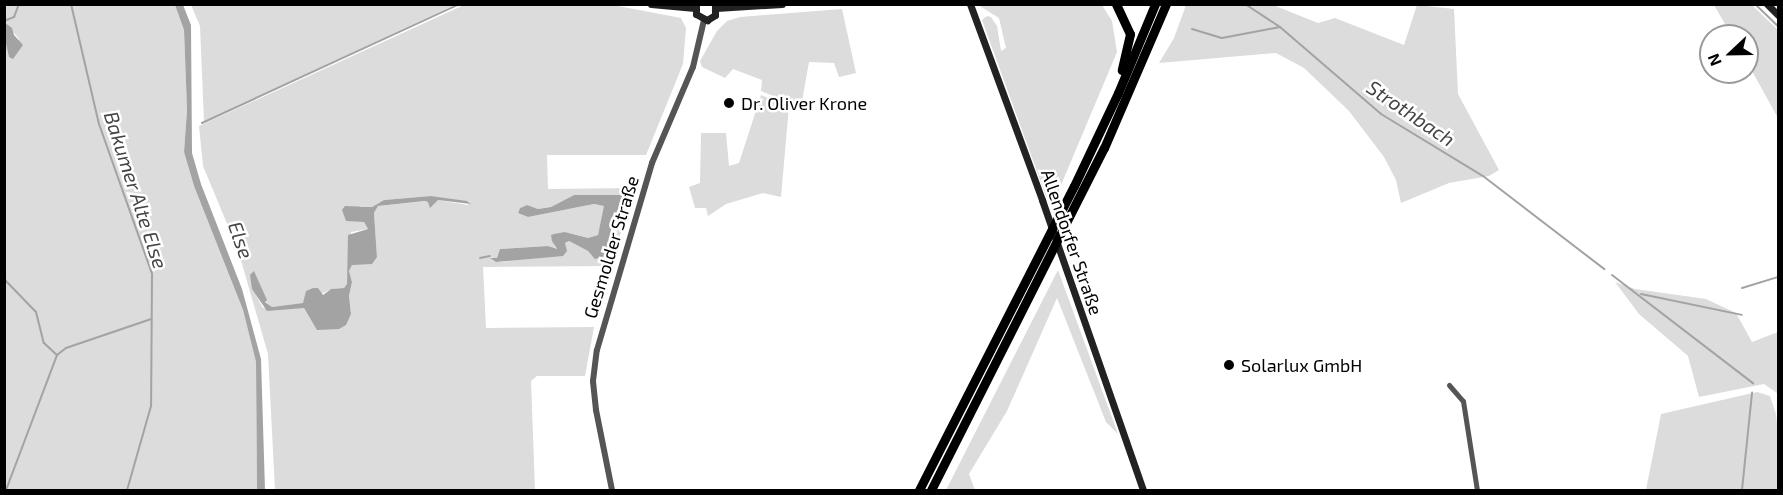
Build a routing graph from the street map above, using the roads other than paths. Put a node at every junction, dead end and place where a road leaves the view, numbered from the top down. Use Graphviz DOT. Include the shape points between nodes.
graph roads {
  1 [pos="651,4"];
  2 [pos="782,4"];
  3 [pos="970,4"];
  4 [pos="1116,4"];
  5 [pos="1155,4"];
  6 [pos="1166,4"];
  7 [pos="1767,4"];
  8 [pos="695,6"];
  9 [pos="716,6"];
  10 [pos="1779,15"];
  11 [pos="704,20"];
  12 [pos="1118,93"];
  13 [pos="1449,385"];
  14 [pos="612,490"];
  15 [pos="919,490"];
  16 [pos="931,490"];
  17 [pos="1143,490"];
  18 [pos="1477,490"];
  1 -- 8 [label="main road"];
  2 -- 9 [label="main road"];
  3 -- 17 [label="main road, Allendorfer Straße"];
  4 -- 12 [label="highway" via="1130,34"];
  5 -- 12 [label="highway"];
  6 -- 16 [label="highway" via="1104,148"];
  7 -- 10 [label="main road"];
  8 -- 11 [label="main road" via="698,17"];
  9 -- 11 [label="main road" via="713,17"];
  11 -- 14 [label="street, Gesmolder Straße" via="693,67 652,163 597,350 596,411"];
  12 -- 15 [label="highway"];
  13 -- 18 [label="street" via="1463,400"];
}
